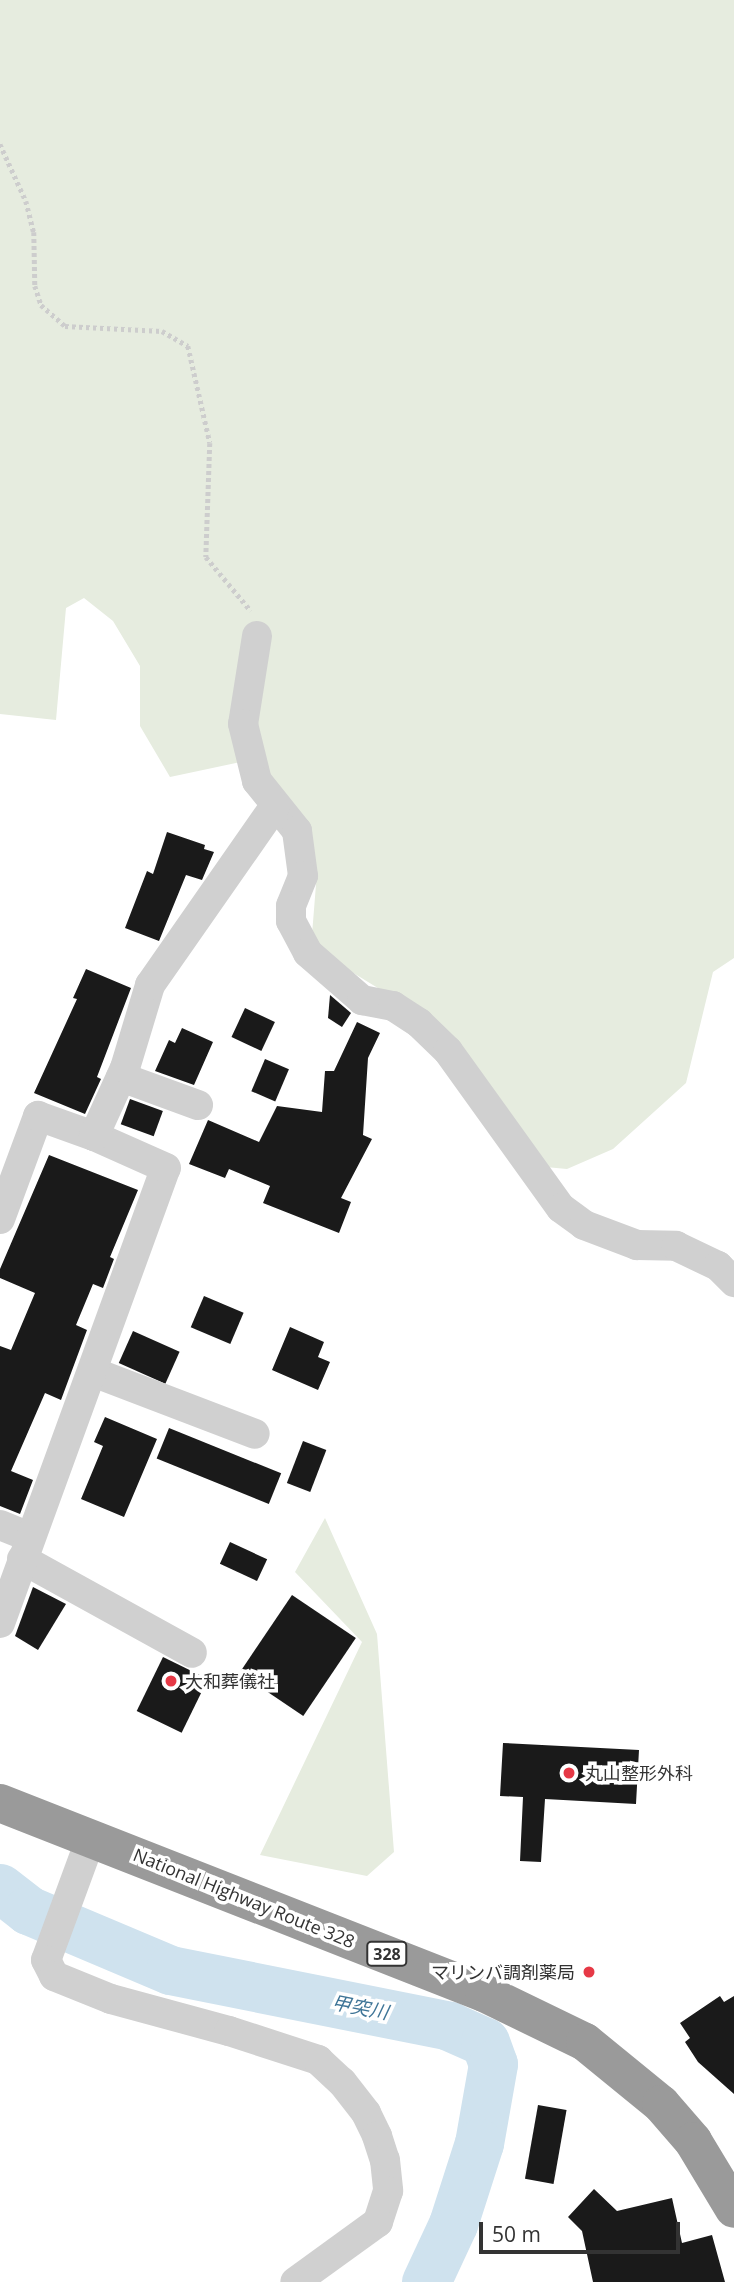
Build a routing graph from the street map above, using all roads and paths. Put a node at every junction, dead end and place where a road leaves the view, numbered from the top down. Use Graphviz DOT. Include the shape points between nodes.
graph roads {
  1 [pos="0,144"];
  2 [pos="257,636"];
  3 [pos="275,806"];
  4 [pos="121,1077"];
  5 [pos="198,1105"];
  6 [pos="94,1136"];
  7 [pos="0,1219"];
  8 [pos="734,1282"];
  9 [pos="93,1372"];
  10 [pos="255,1434"];
  11 [pos="0,1525"];
  12 [pos="26,1548"];
  13 [pos="0,1623"];
  14 [pos="192,1653"];
  15 [pos="0,1803"];
  16 [pos="88,1848"];
  17 [pos="729,2189"];
  18 [pos="295,2282"];
  1 -- 2 [label="path" via="26,201 34,232 35,286 41,304 65,326 162,331 188,346 210,443 206,557 250,611"];
  2 -- 3 [label="street" via="243,724 257,781"];
  3 -- 4 [label="street" via="150,985"];
  3 -- 8 [label="street" via="297,831 303,876 290,921 308,953 362,1000 393,1006 448,1051 561,1208 584,1224 637,1245 676,1246 718,1266"];
  4 -- 5 [label="street"];
  4 -- 6 [label="street"];
  6 -- 7 [label="street" via="38,1116"];
  6 -- 9 [label="street" via="166,1168"];
  9 -- 10 [label="street"];
  9 -- 12 [label="street"];
  11 -- 12 [label="street"];
  12 -- 13 [label="street"];
  12 -- 14 [label="street"];
  15 -- 16 [label="highway, National Highway Route 328 / 328"];
  16 -- 17 [label="highway, National Highway Route 328 / 328" via="484,1993 585,2042 661,2104"];
  16 -- 18 [label="street" via="46,1960 54,1976 111,1999 318,2060 342,2081 377,2136 388,2191 378,2222"];
}
